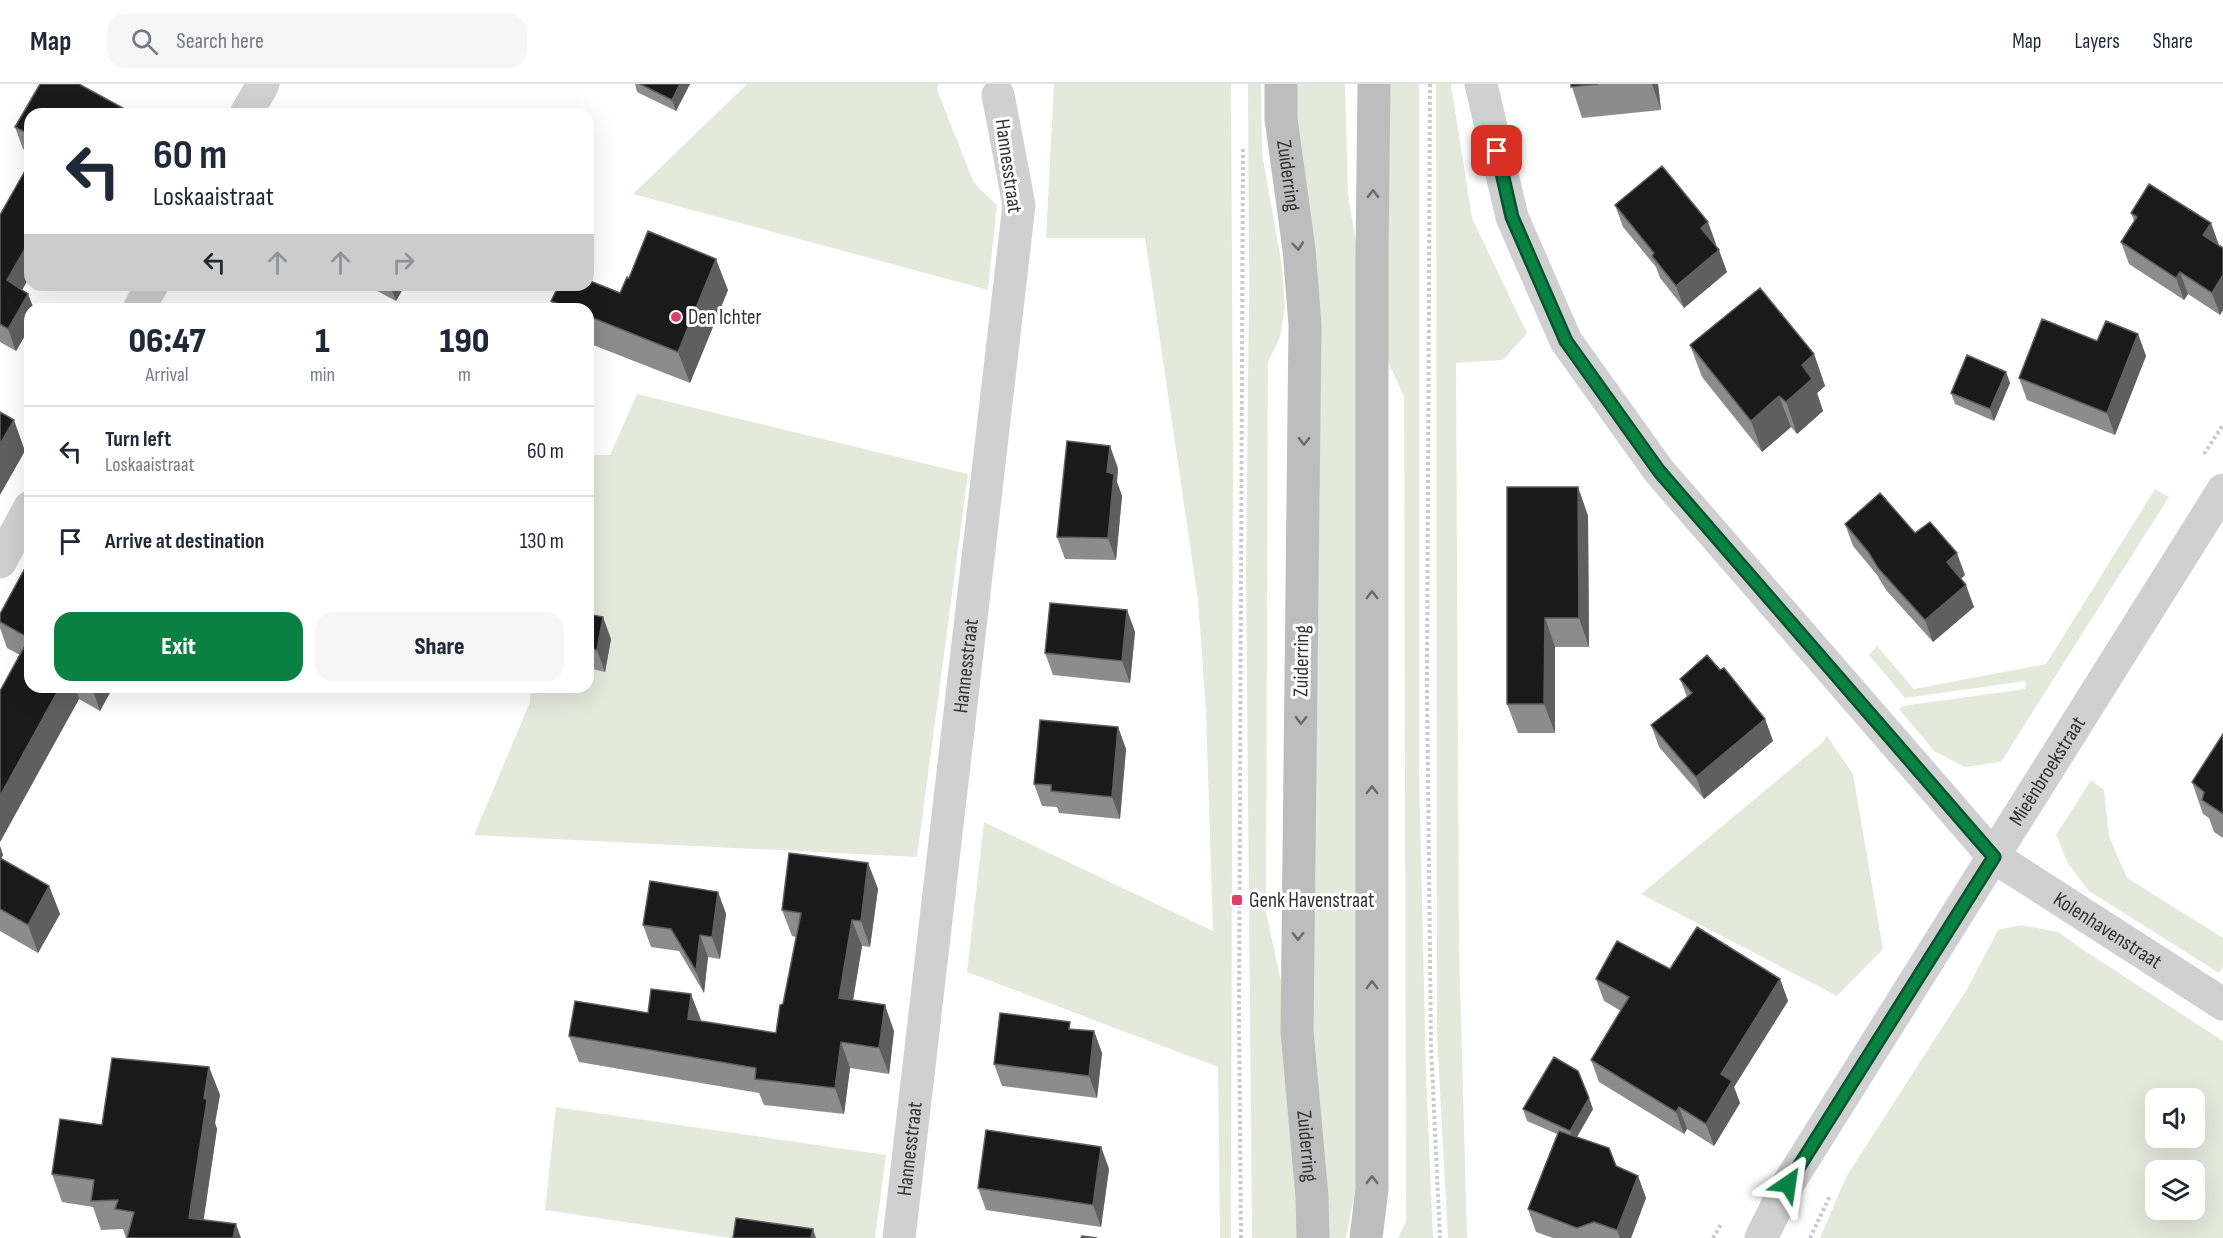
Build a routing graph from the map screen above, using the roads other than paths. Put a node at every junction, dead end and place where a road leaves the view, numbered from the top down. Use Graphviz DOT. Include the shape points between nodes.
graph roads {
  1 [pos="263,84"];
  2 [pos="1281,84"];
  3 [pos="1374,84"];
  4 [pos="1481,84"];
  5 [pos="998,94"];
  6 [pos="249,108"];
  7 [pos="2223,490"];
  8 [pos="24,518"];
  9 [pos="0,562"];
  10 [pos="1994,857"];
  11 [pos="2223,1004"];
  12 [pos="899,1238"];
  13 [pos="1312,1238"];
  14 [pos="1366,1238"];
  15 [pos="1761,1238"];
  1 -- 6 [label="street"];
  2 -- 13 [label="main road, Zuiderring, one-way" via="1281,118 1305,325 1297,1031"];
  14 -- 3 [label="main road, one-way" via="1372,1189"];
  4 -- 10 [label="street, Kolenhavenstraat" via="1512,217 1566,341 1659,471"];
  5 -- 12 [label="street, Hannesstraat" via="1019,205"];
  7 -- 10 [label="street, Mieënbroekstraat"];
  8 -- 9 [label="street"];
  10 -- 11 [label="street, Kolenhavenstraat"];
  10 -- 15 [label="street, Mieënbroekstraat" via="1788,1184"];
}
